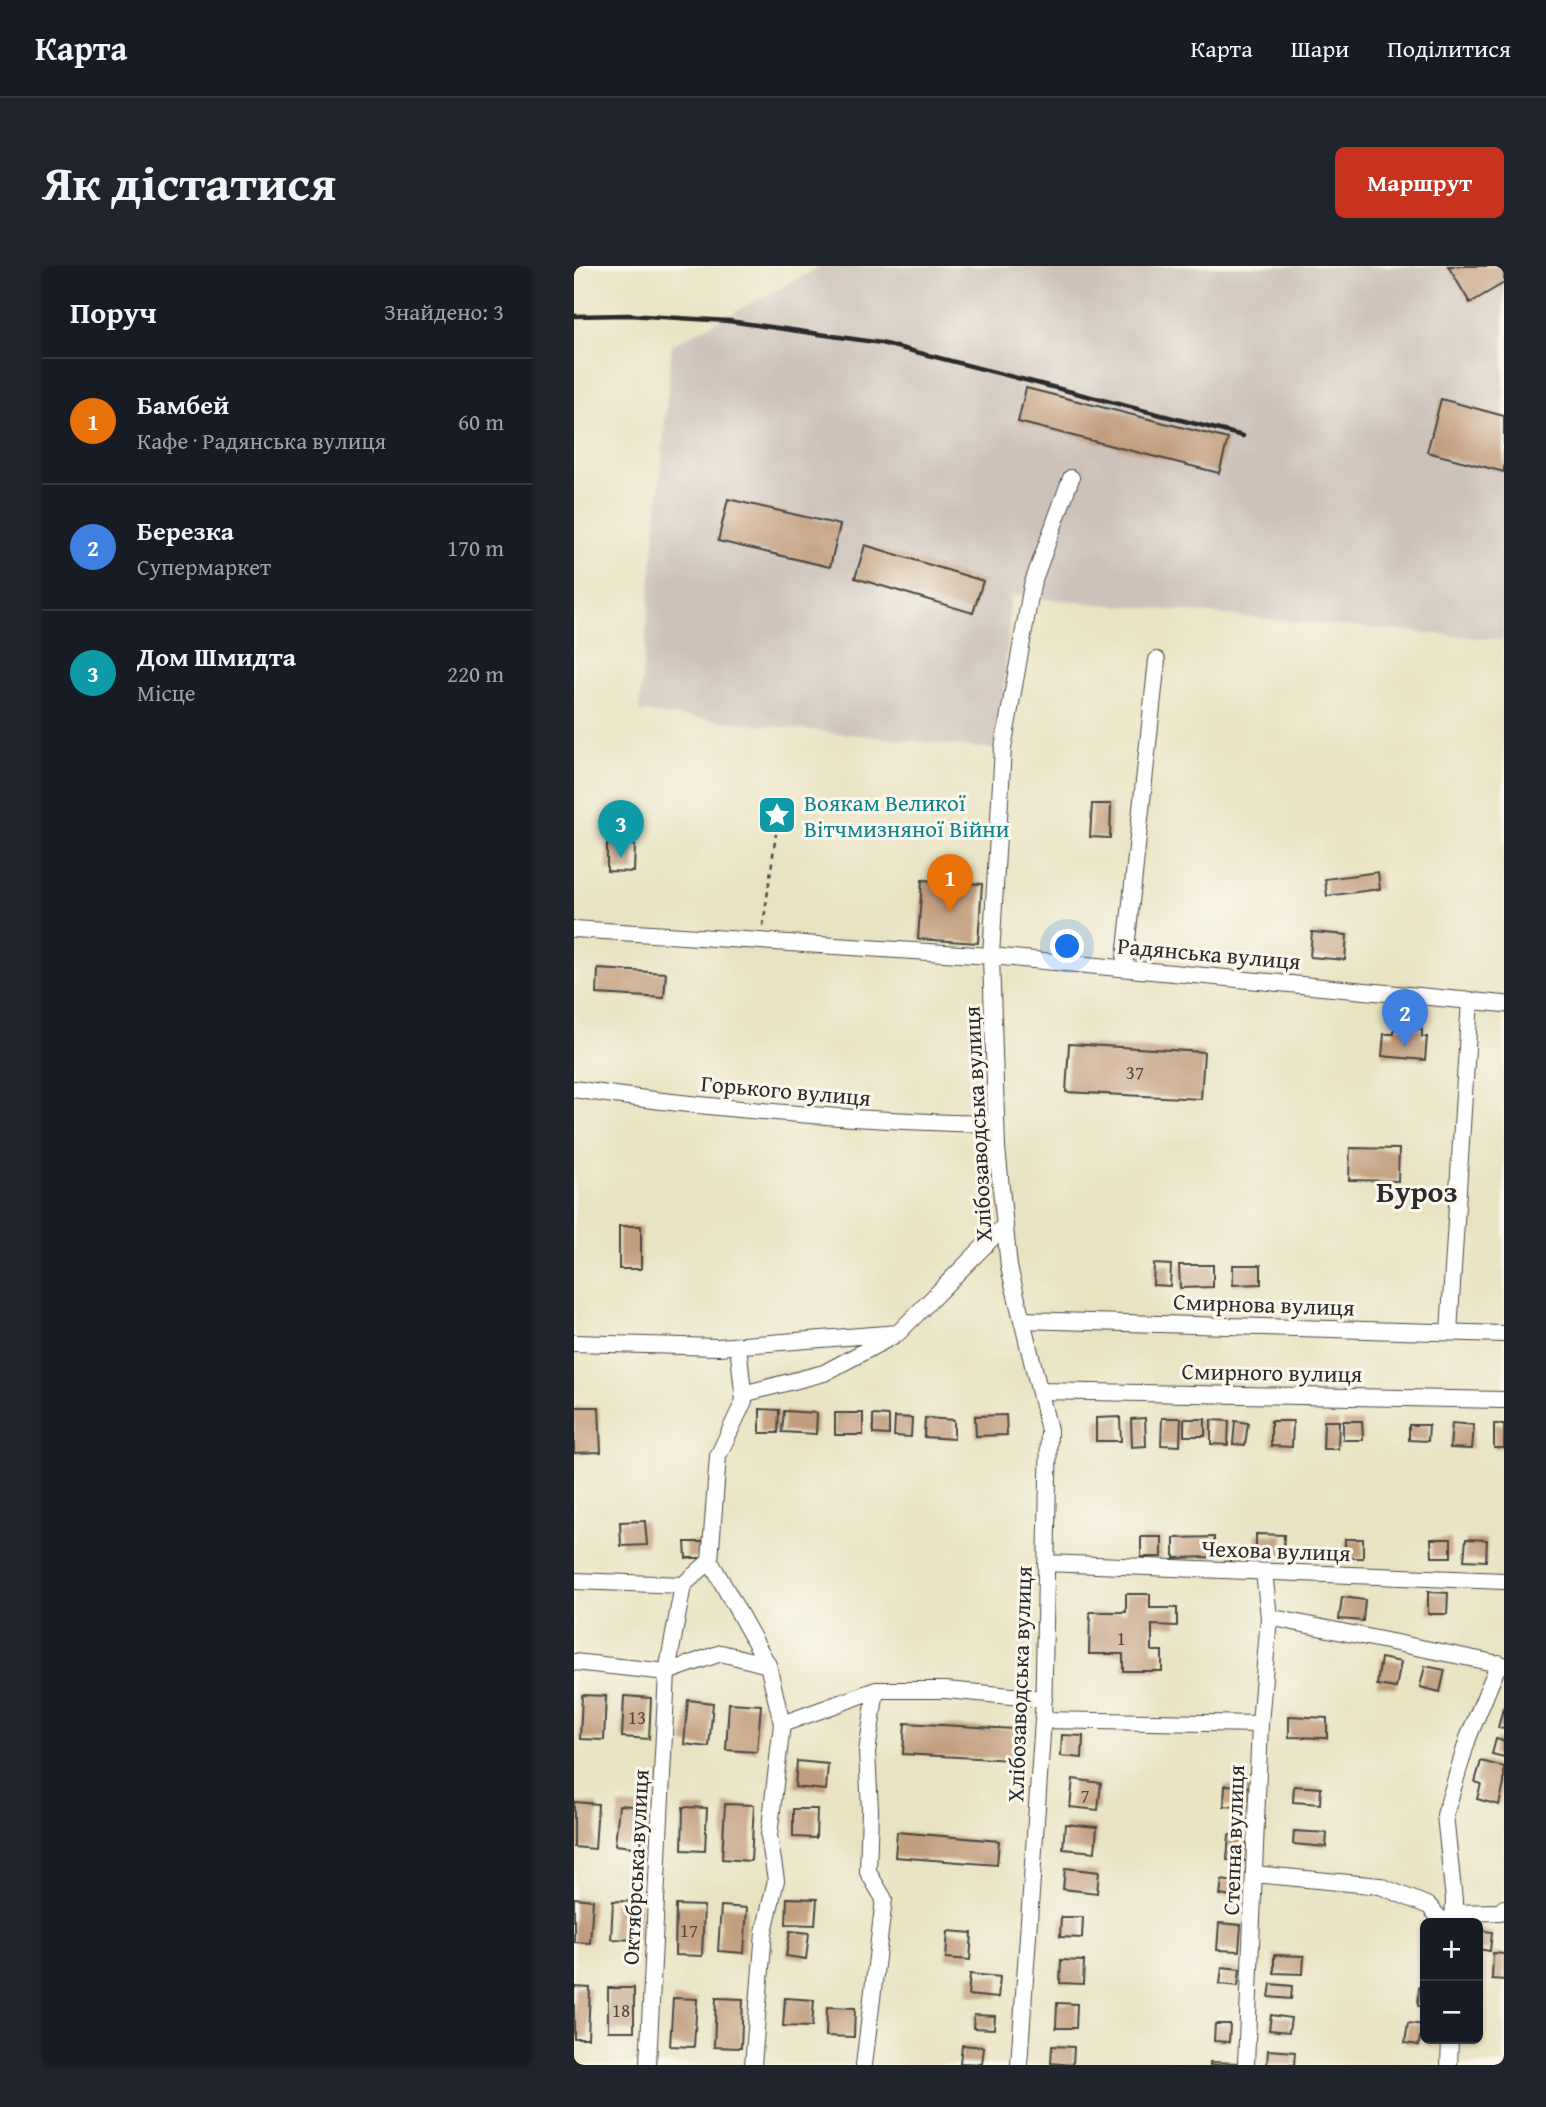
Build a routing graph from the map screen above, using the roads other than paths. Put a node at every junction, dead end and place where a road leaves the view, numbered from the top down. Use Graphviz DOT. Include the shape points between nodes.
graph roads {
  1 [pos="1071,478"];
  2 [pos="1157,660"];
  3 [pos="574,929"];
  4 [pos="992,956"];
  5 [pos="1124,968"];
  6 [pos="1470,1000"];
  7 [pos="1504,1003"];
  8 [pos="574,1089"];
  9 [pos="996,1124"];
  10 [pos="1005,1226"];
  11 [pos="1022,1320"];
  12 [pos="1449,1332"];
  13 [pos="898,1333"];
  14 [pos="1504,1334"];
  15 [pos="574,1343"];
  16 [pos="738,1345"];
  17 [pos="1040,1391"];
  18 [pos="743,1394"];
  19 [pos="1504,1400"];
  20 [pos="710,1561"];
  21 [pos="1046,1563"];
  22 [pos="1264,1572"];
  23 [pos="574,1581"];
  24 [pos="1504,1581"];
  25 [pos="683,1585"];
  26 [pos="1269,1617"];
  27 [pos="574,1662"];
  28 [pos="1502,1664"];
  29 [pos="768,1665"];
  30 [pos="667,1672"];
  31 [pos="876,1690"];
  32 [pos="1044,1699"];
  33 [pos="1043,1720"];
  34 [pos="782,1724"];
  35 [pos="1260,1724"];
  36 [pos="1254,1874"];
  37 [pos="1504,1908"];
  38 [pos="1447,1918"];
  39 [pos="1450,1918"];
  40 [pos="1462,1918"];
  41 [pos="1450,2044"];
  42 [pos="648,2065"];
  43 [pos="753,2065"];
  44 [pos="864,2065"];
  45 [pos="1019,2065"];
  46 [pos="1246,2065"];
  47 [pos="1449,2065"];
  1 -- 4 [label="street, Хлібозаводська вулиця" via="1032,585 1003,748"];
  2 -- 5 [label="street"];
  3 -- 4 [label="street, Радянська вулиця"];
  4 -- 5 [label="street, Радянська вулиця"];
  4 -- 9 [label="street, Хлібозаводська вулиця"];
  5 -- 6 [label="street, Радянська вулиця"];
  6 -- 7 [label="street, Радянська вулиця"];
  6 -- 12 [label="street"];
  8 -- 9 [label="street, Горького вулиця" via="751,1110 922,1124"];
  9 -- 10 [label="street, Хлібозаводська вулиця"];
  10 -- 11 [label="street, Хлібозаводська вулиця"];
  10 -- 13 [label="street"];
  11 -- 12 [label="street, Смирнова вулиця"];
  11 -- 17 [label="street, Хлібозаводська вулиця"];
  12 -- 14 [label="street, Смирнова вулиця"];
  13 -- 16 [label="street"];
  13 -- 18 [label="street" via="824,1373"];
  15 -- 16 [label="street"];
  16 -- 18 [label="street"];
  17 -- 19 [label="street, Смирного вулиця"];
  17 -- 21 [label="street, Хлібозаводська вулиця" via="1049,1430"];
  18 -- 20 [label="street" via="744,1401 718,1456"];
  20 -- 25 [label="street"];
  20 -- 29 [label="street"];
  21 -- 22 [label="street, Чехова вулиця"];
  21 -- 32 [label="street, Хлібозаводська вулиця"];
  22 -- 24 [label="street, Чехова вулиця"];
  22 -- 26 [label="street, Степна вулиця"];
  23 -- 25 [label="street"];
  25 -- 30 [label="street, Октябрська вулиця"];
  26 -- 28 [label="street"];
  26 -- 35 [label="street, Степна вулиця"];
  27 -- 30 [label="street"];
  28 -- 39 [label="street" via="1468,1738 1445,1815"];
  29 -- 30 [label="street" via="721,1653"];
  29 -- 34 [label="street"];
  30 -- 42 [label="street, Октябрська вулиця"];
  31 -- 32 [label="street" via="946,1690"];
  31 -- 34 [label="street"];
  31 -- 44 [label="street" via="867,1752 868,1872 884,1899"];
  32 -- 33 [label="street, Хлібозаводська вулиця"];
  33 -- 35 [label="street"];
  33 -- 45 [label="street, Хлібозаводська вулиця"];
  34 -- 43 [label="street" via="769,1836 776,1880 764,1932"];
  35 -- 36 [label="street, Степна вулиця"];
  36 -- 38 [label="street" via="1380,1886"];
  36 -- 46 [label="street, Степна вулиця"];
  37 -- 40 [label="street"];
  41 -- 47 [label="street"];
}
